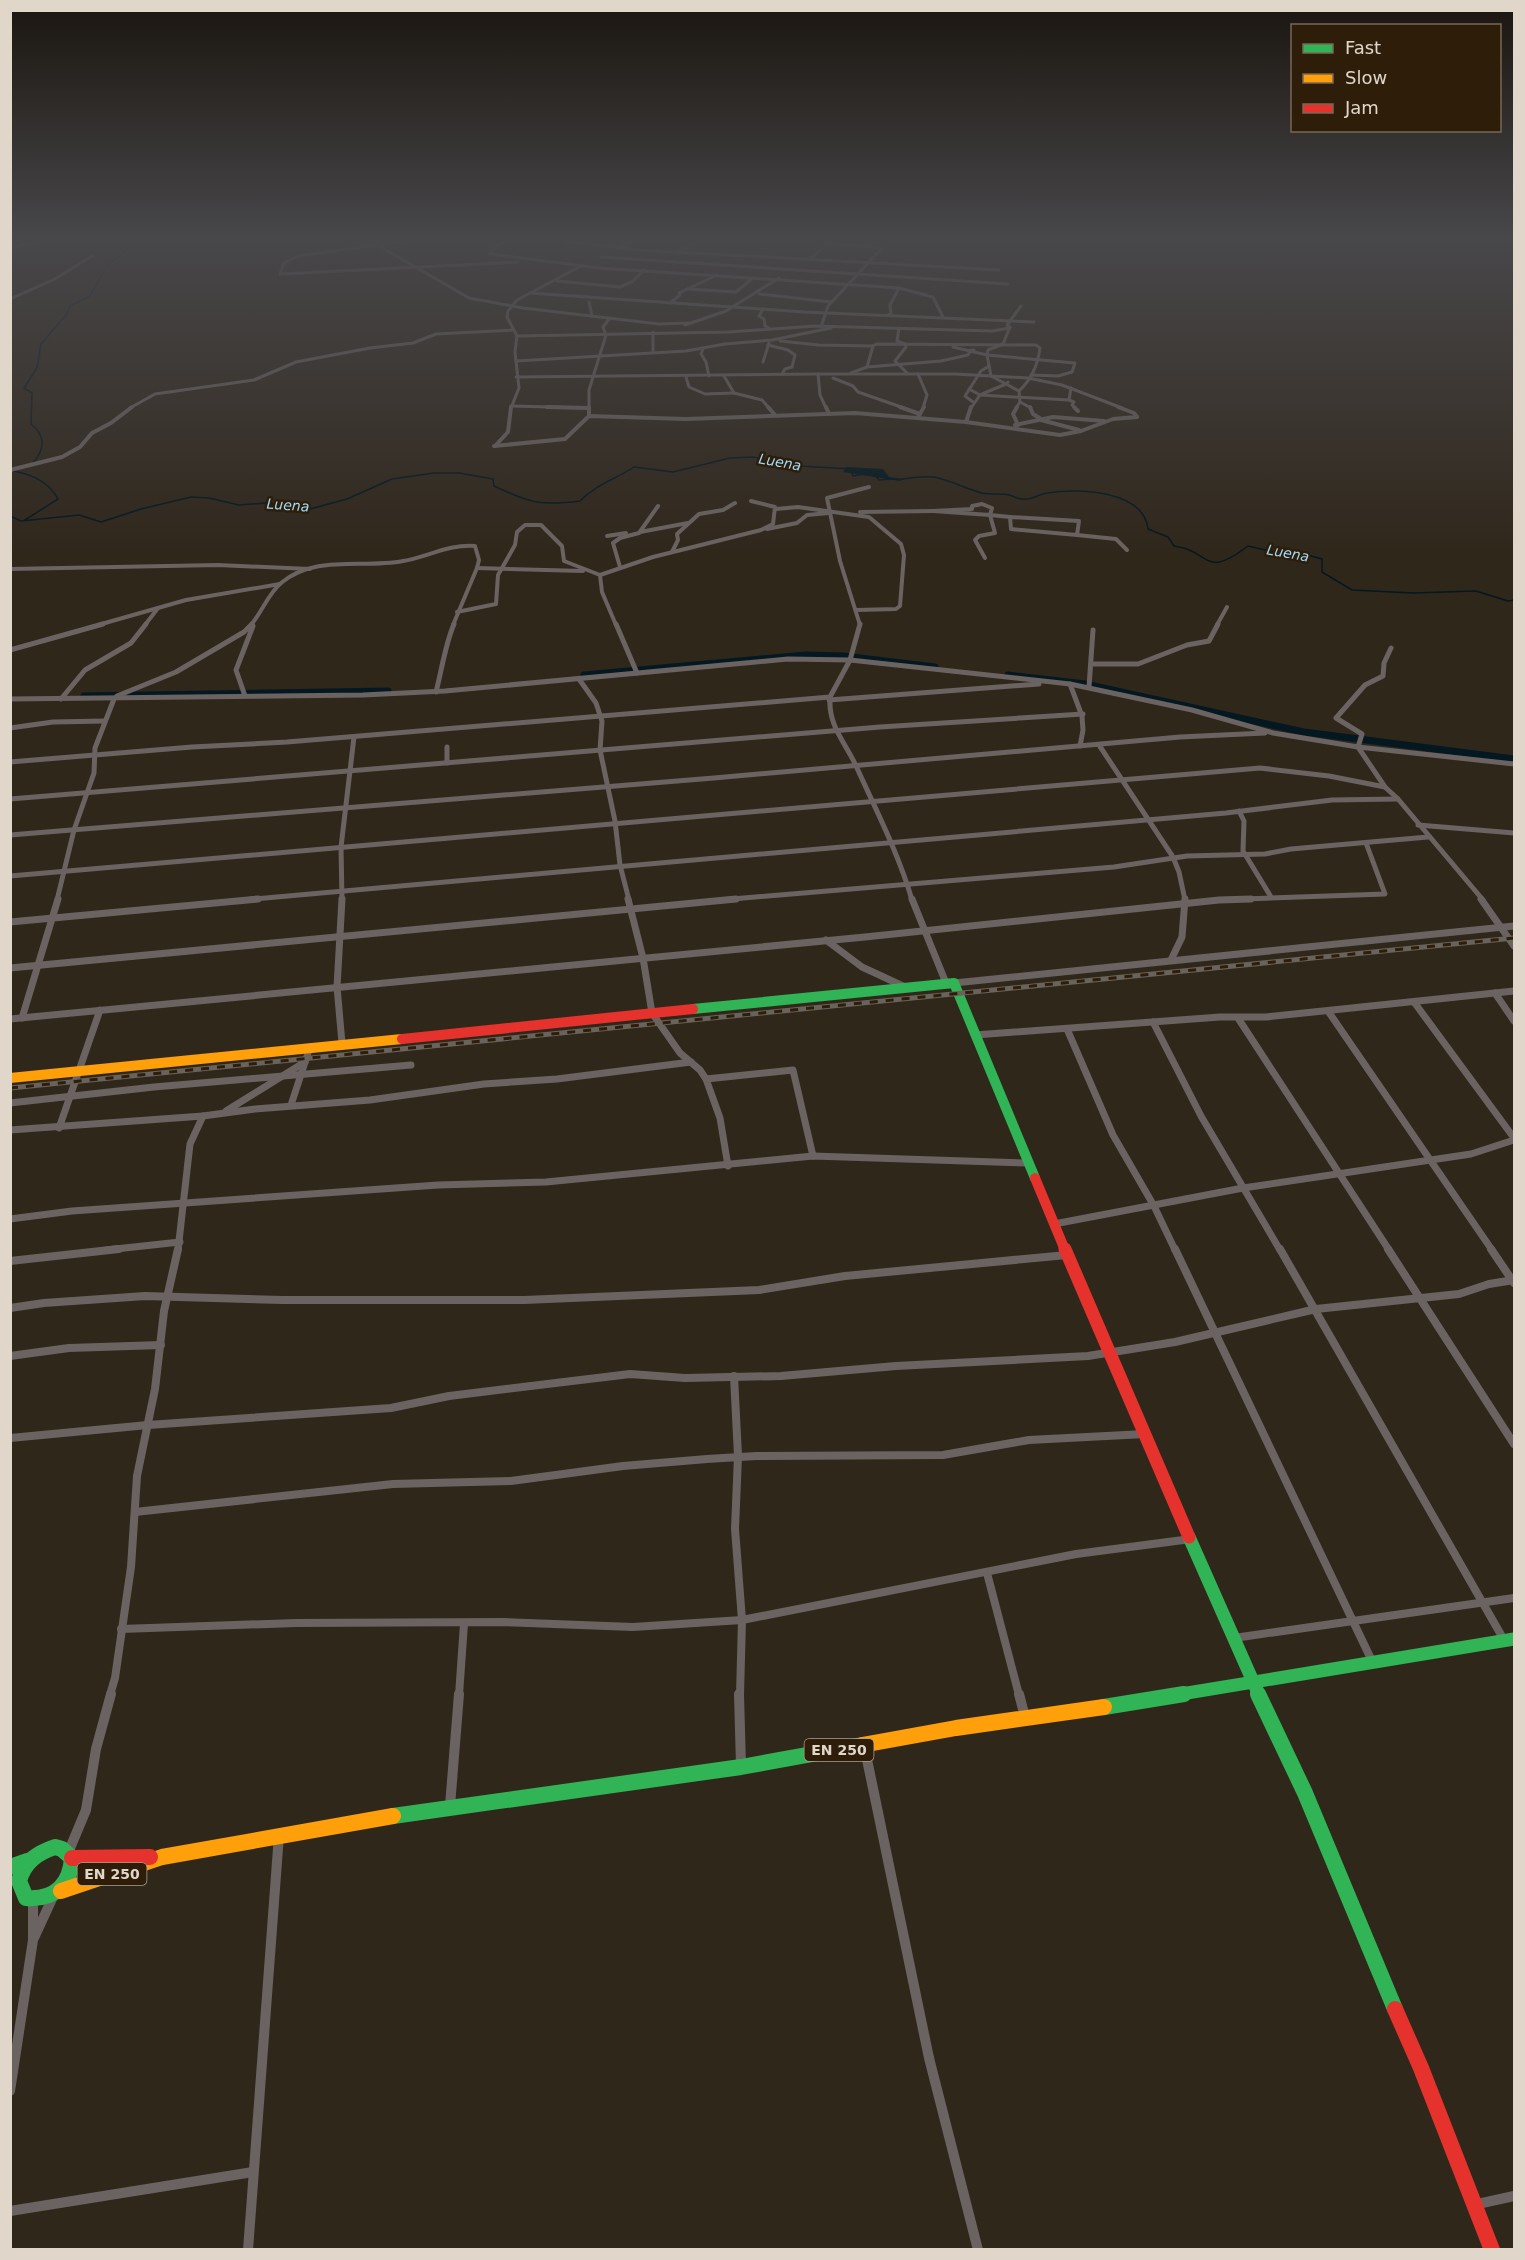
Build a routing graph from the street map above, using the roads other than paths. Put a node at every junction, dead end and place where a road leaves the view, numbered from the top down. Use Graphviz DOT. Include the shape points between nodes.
graph roads {
  1 [pos="414,342"];
  2 [pos="517,342"];
  3 [pos="604,342"];
  4 [pos="653,342"];
  5 [pos="752,342"];
  6 [pos="762,342"];
  7 [pos="796,342"];
  8 [pos="901,342"];
  9 [pos="768,344"];
  10 [pos="905,344"];
  11 [pos="1003,344"];
  12 [pos="873,345"];
  13 [pos="951,346"];
  14 [pos="995,346"];
  15 [pos="703,349"];
  16 [pos="971,350"];
  17 [pos="653,352"];
  18 [pos="987,355"];
  19 [pos="600,356"];
  20 [pos="1038,360"];
  21 [pos="516,361"];
  22 [pos="763,362"];
  23 [pos="897,363"];
  24 [pos="990,366"];
  25 [pos="867,367"];
  26 [pos="782,374"];
  27 [pos="849,374"];
  28 [pos="915,374"];
  29 [pos="818,375"];
  30 [pos="978,375"];
  31 [pos="591,376"];
  32 [pos="686,376"];
  33 [pos="709,376"];
  34 [pos="724,376"];
  35 [pos="991,376"];
  36 [pos="1029,376"];
  37 [pos="516,377"];
  38 [pos="1005,377"];
  39 [pos="1006,384"];
  40 [pos="1071,388"];
  41 [pos="969,389"];
  42 [pos="1019,391"];
  43 [pos="734,393"];
  44 [pos="980,395"];
  45 [pos="1019,400"];
  46 [pos="1069,400"];
  47 [pos="973,402"];
  48 [pos="511,406"];
  49 [pos="925,406"];
  50 [pos="589,408"];
  51 [pos="903,409"];
  52 [pos="1078,411"];
  53 [pos="829,414"];
  54 [pos="775,415"];
  55 [pos="589,416"];
  56 [pos="919,416"];
  57 [pos="1041,420"];
  58 [pos="966,422"];
  59 [pos="1106,422"];
  60 [pos="1018,425"];
  61 [pos="1004,426"];
  62 [pos="1081,431"];
  63 [pos="10,470"];
  64 [pos="869,487"];
  65 [pos="751,501"];
  66 [pos="735,503"];
  67 [pos="658,506"];
  68 [pos="776,509"];
  69 [pos="828,511"];
  70 [pos="933,511"];
  71 [pos="846,512"];
  72 [pos="990,515"];
  73 [pos="1010,517"];
  74 [pos="688,523"];
  75 [pos="761,530"];
  76 [pos="640,532"];
  77 [pos="1077,535"];
  78 [pos="607,536"];
  79 [pos="1127,550"];
  80 [pos="672,552"];
  81 [pos="985,558"];
  82 [pos="620,567"];
  83 [pos="477,568"];
  84 [pos="10,569"];
  85 [pos="310,569"];
  86 [pos="500,569"];
  87 [pos="610,570"];
  88 [pos="595,571"];
  89 [pos="600,575"];
  90 [pos="280,584"];
  91 [pos="1227,607"];
  92 [pos="159,608"];
  93 [pos="856,610"];
  94 [pos="457,612"];
  95 [pos="253,626"];
  96 [pos="1093,630"];
  97 [pos="1391,648"];
  98 [pos="10,650"];
  99 [pos="850,660"];
  100 [pos="1092,664"];
  101 [pos="637,673"];
  102 [pos="579,679"];
  103 [pos="1070,686"];
  104 [pos="1089,687"];
  105 [pos="436,692"];
  106 [pos="245,696"];
  107 [pos="830,698"];
  108 [pos="10,699"];
  109 [pos="61,699"];
  110 [pos="113,699"];
  111 [pos="1192,710"];
  112 [pos="1083,714"];
  113 [pos="602,717"];
  114 [pos="105,721"];
  115 [pos="10,728"];
  116 [pos="835,731"];
  117 [pos="1273,733"];
  118 [pos="354,737"];
  119 [pos="1080,746"];
  120 [pos="1099,746"];
  121 [pos="447,747"];
  122 [pos="1358,747"];
  123 [pos="600,750"];
  124 [pos="95,755"];
  125 [pos="10,762"];
  126 [pos="447,763"];
  127 [pos="1515,764"];
  128 [pos="856,765"];
  129 [pos="351,771"];
  130 [pos="1124,781"];
  131 [pos="608,786"];
  132 [pos="1385,787"];
  133 [pos="88,794"];
  134 [pos="10,799"];
  135 [pos="1398,799"];
  136 [pos="873,802"];
  137 [pos="347,808"];
  138 [pos="1239,811"];
  139 [pos="1151,819"];
  140 [pos="615,823"];
  141 [pos="1418,825"];
  142 [pos="75,830"];
  143 [pos="1515,833"];
  144 [pos="10,835"];
  145 [pos="1428,837"];
  146 [pos="889,842"];
  147 [pos="1366,843"];
  148 [pos="341,847"];
  149 [pos="1245,855"];
  150 [pos="1174,858"];
  151 [pos="620,865"];
  152 [pos="66,871"];
  153 [pos="10,876"];
  154 [pos="909,884"];
  155 [pos="342,891"];
  156 [pos="1271,897"];
  157 [pos="1185,903"];
  158 [pos="630,911"];
  159 [pos="51,918"];
  160 [pos="10,922"];
  161 [pos="1515,926"];
  162 [pos="1502,928"];
  163 [pos="925,931"];
  164 [pos="340,938"];
  165 [pos="826,940"];
  166 [pos="1515,946"];
  167 [pos="643,958"];
  168 [pos="1171,960"];
  169 [pos="37,965"];
  170 [pos="10,968"];
  171 [pos="950,983"];
  172 [pos="337,987"];
  173 [pos="906,987"];
  174 [pos="1515,991"];
  175 [pos="1495,993"];
  176 [pos="1414,1002"];
  177 [pos="100,1011"];
  178 [pos="1328,1011"];
  179 [pos="652,1013"];
  180 [pos="22,1018"];
  181 [pos="1238,1018"];
  182 [pos="10,1019"];
  183 [pos="1515,1021"];
  184 [pos="1153,1022"];
  185 [pos="1067,1029"];
  186 [pos="975,1035"];
  187 [pos="342,1043"];
  188 [pos="310,1047"];
  189 [pos="305,1062"];
  190 [pos="691,1062"];
  191 [pos="411,1065"];
  192 [pos="79,1070"];
  193 [pos="300,1075"];
  194 [pos="10,1078"];
  195 [pos="279,1078"];
  196 [pos="706,1079"];
  197 [pos="68,1096"];
  198 [pos="10,1103"];
  199 [pos="291,1105"];
  200 [pos="224,1112"];
  201 [pos="203,1116"];
  202 [pos="58,1128"];
  203 [pos="10,1130"];
  204 [pos="1515,1139"];
  205 [pos="813,1156"];
  206 [pos="1429,1160"];
  207 [pos="1027,1162"];
  208 [pos="728,1166"];
  209 [pos="1338,1173"];
  210 [pos="1243,1188"];
  211 [pos="184,1204"];
  212 [pos="1154,1206"];
  213 [pos="10,1218"];
  214 [pos="1054,1224"];
  215 [pos="180,1242"];
  216 [pos="1067,1256"];
  217 [pos="10,1261"];
  218 [pos="1514,1281"];
  219 [pos="167,1297"];
  220 [pos="1419,1298"];
  221 [pos="10,1308"];
  222 [pos="1316,1309"];
  223 [pos="1214,1333"];
  224 [pos="161,1345"];
  225 [pos="1108,1353"];
  226 [pos="10,1356"];
  227 [pos="734,1376"];
  228 [pos="148,1425"];
  229 [pos="1145,1434"];
  230 [pos="10,1438"];
  231 [pos="1515,1444"];
  232 [pos="738,1456"];
  233 [pos="135,1512"];
  234 [pos="1191,1539"];
  235 [pos="987,1573"];
  236 [pos="1515,1598"];
  237 [pos="1484,1604"];
  238 [pos="742,1620"];
  239 [pos="1354,1621"];
  240 [pos="464,1624"];
  241 [pos="121,1629"];
  242 [pos="1234,1638"];
  243 [pos="1510,1640"];
  244 [pos="1372,1662"];
  245 [pos="1253,1683"];
  246 [pos="1025,1719"];
  247 [pos="864,1745"];
  248 [pos="741,1767"];
  249 [pos="450,1806"];
  250 [pos="279,1835"];
  251 [pos="70,1855"];
  252 [pos="162,1857"];
  253 [pos="27,1861"];
  254 [pos="10,1867"];
  255 [pos="57,1894"];
  256 [pos="10,1896"];
  257 [pos="29,1899"];
  258 [pos="33,1940"];
  259 [pos="10,2091"];
  260 [pos="253,2172"];
  261 [pos="1515,2196"];
  262 [pos="1473,2205"];
  263 [pos="10,2211"];
  264 [pos="248,2250"];
  265 [pos="978,2250"];
  266 [pos="1492,2250"];
  1 -- 63 [label="street" via="296,362 254,380 155,394 92,433 80,447 62,457"];
  2 -- 21 [label="street"];
  3 -- 19 [label="street"];
  4 -- 17 [label="street"];
  5 -- 15 [label="street"];
  6 -- 9 [label="street"];
  7 -- 12 [label="street"];
  8 -- 10 [label="street"];
  9 -- 22 [label="street"];
  9 -- 26 [label="street" via="795,355 792,367"];
  10 -- 12 [label="street"];
  10 -- 13 [label="street"];
  10 -- 23 [label="street" via="894,360"];
  11 -- 13 [label="street"];
  11 -- 14 [label="street"];
  11 -- 20 [label="street" via="1036,345 1040,348"];
  12 -- 25 [label="street"];
  13 -- 16 [label="street"];
  14 -- 16 [label="street"];
  14 -- 18 [label="street"];
  15 -- 17 [label="street"];
  15 -- 33 [label="street" via="701,354"];
  16 -- 18 [label="street"];
  16 -- 23 [label="street" via="968,355 943,360"];
  17 -- 19 [label="street"];
  18 -- 20 [label="street"];
  18 -- 24 [label="street"];
  19 -- 21 [label="street"];
  19 -- 31 [label="street"];
  20 -- 36 [label="street"];
  20 -- 36 [label="street" via="1075,363 1072,372 1065,375"];
  21 -- 37 [label="street"];
  23 -- 25 [label="street"];
  23 -- 28 [label="street" via="903,371"];
  24 -- 30 [label="street"];
  24 -- 35 [label="street"];
  25 -- 27 [label="street"];
  26 -- 29 [label="street"];
  26 -- 34 [label="street"];
  27 -- 28 [label="street"];
  27 -- 29 [label="street"];
  28 -- 30 [label="street"];
  28 -- 49 [label="street" via="928,393"];
  29 -- 51 [label="street" via="841,379 856,392"];
  29 -- 53 [label="street" via="820,394"];
  30 -- 35 [label="street"];
  30 -- 41 [label="street"];
  31 -- 32 [label="street"];
  31 -- 37 [label="street"];
  31 -- 50 [label="street"];
  32 -- 33 [label="street"];
  32 -- 43 [label="street" via="689,387 702,393"];
  33 -- 34 [label="street"];
  34 -- 43 [label="street"];
  35 -- 38 [label="street"];
  35 -- 39 [label="street"];
  36 -- 38 [label="street"];
  36 -- 40 [label="street"];
  36 -- 42 [label="street"];
  37 -- 48 [label="street" via="519,388"];
  38 -- 39 [label="street"];
  39 -- 42 [label="street"];
  39 -- 44 [label="street"];
  40 -- 46 [label="street"];
  40 -- 59 [label="street" via="1137,416"];
  41 -- 44 [label="street"];
  41 -- 47 [label="street" via="964,397"];
  42 -- 45 [label="street"];
  43 -- 54 [label="street" via="762,400"];
  44 -- 45 [label="street"];
  44 -- 47 [label="street"];
  45 -- 46 [label="street"];
  45 -- 57 [label="street"];
  45 -- 60 [label="street" via="1013,414"];
  46 -- 52 [label="street"];
  47 -- 58 [label="street"];
  48 -- 50 [label="street"];
  48 -- 55 [label="street" via="508,432 494,446 565,439"];
  49 -- 51 [label="street"];
  49 -- 56 [label="street"];
  50 -- 55 [label="street"];
  51 -- 56 [label="street"];
  53 -- 54 [label="street"];
  53 -- 56 [label="street"];
  54 -- 55 [label="street" via="686,419"];
  56 -- 58 [label="street"];
  57 -- 59 [label="street" via="1058,417"];
  57 -- 60 [label="street"];
  57 -- 62 [label="street"];
  58 -- 61 [label="street"];
  59 -- 62 [label="street"];
  60 -- 61 [label="street"];
  61 -- 62 [label="street" via="1060,435"];
  64 -- 69 [label="street" via="826,498"];
  65 -- 68 [label="street" via="771,504"];
  66 -- 74 [label="street" via="723,510 699,514"];
  67 -- 76 [label="street"];
  68 -- 69 [label="street"];
  68 -- 75 [label="street" via="772,524"];
  69 -- 71 [label="street"];
  69 -- 75 [label="street" via="807,515 797,523"];
  69 -- 93 [label="street"];
  70 -- 71 [label="street"];
  70 -- 72 [label="street"];
  70 -- 72 [label="street" via="972,509 982,504 992,508"];
  71 -- 93 [label="street" via="878,524 901,544 904,555 900,606"];
  72 -- 73 [label="street"];
  72 -- 81 [label="street" via="995,533 975,540"];
  73 -- 77 [label="street" via="1011,529"];
  73 -- 77 [label="street" via="1079,522"];
  74 -- 76 [label="street"];
  74 -- 80 [label="street" via="677,534"];
  75 -- 80 [label="street"];
  76 -- 78 [label="street"];
  76 -- 82 [label="street" via="613,543"];
  77 -- 79 [label="street" via="1116,539"];
  80 -- 82 [label="street"];
  82 -- 87 [label="street"];
  83 -- 85 [label="street" via="477,548 458,544 399,562"];
  83 -- 86 [label="street"];
  83 -- 94 [label="street"];
  84 -- 85 [label="street" via="218,565"];
  85 -- 90 [label="street"];
  86 -- 88 [label="street"];
  86 -- 88 [label="street" via="515,545 517,532 525,525 537,524 562,546 564,561"];
  86 -- 94 [label="street" via="496,604"];
  87 -- 88 [label="street"];
  87 -- 89 [label="street"];
  88 -- 89 [label="street"];
  89 -- 101 [label="street" via="602,592"];
  90 -- 92 [label="street" via="218,593"];
  90 -- 95 [label="street"];
  91 -- 100 [label="street" via="1209,640 1138,664"];
  92 -- 98 [label="street"];
  92 -- 109 [label="street" via="130,643 85,670"];
  93 -- 99 [label="street" via="859,633"];
  94 -- 105 [label="street"];
  95 -- 106 [label="street" via="236,670"];
  95 -- 110 [label="street" via="176,672"];
  96 -- 100 [label="street"];
  97 -- 122 [label="street" via="1383,676 1365,685 1336,716 1363,736"];
  99 -- 101 [label="street" via="788,659"];
  99 -- 103 [label="street"];
  99 -- 107 [label="street"];
  100 -- 104 [label="street"];
  101 -- 102 [label="street"];
  102 -- 105 [label="street"];
  102 -- 113 [label="street" via="594,696"];
  103 -- 104 [label="street"];
  103 -- 107 [label="street" via="1016,684"];
  103 -- 111 [label="street"];
  103 -- 112 [label="street"];
  104 -- 111 [label="street"];
  105 -- 106 [label="street"];
  106 -- 110 [label="street"];
  107 -- 113 [label="street"];
  107 -- 116 [label="street"];
  108 -- 109 [label="street"];
  109 -- 110 [label="street"];
  110 -- 114 [label="street"];
  111 -- 117 [label="street"];
  112 -- 116 [label="street"];
  112 -- 119 [label="street"];
  113 -- 118 [label="street"];
  113 -- 123 [label="street"];
  114 -- 115 [label="street"];
  114 -- 124 [label="street"];
  116 -- 123 [label="street"];
  116 -- 128 [label="street"];
  117 -- 120 [label="street" via="1180,736"];
  117 -- 122 [label="street"];
  118 -- 124 [label="street"];
  118 -- 129 [label="street"];
  119 -- 120 [label="street"];
  119 -- 128 [label="street"];
  120 -- 130 [label="street"];
  121 -- 126 [label="street"];
  122 -- 127 [label="street"];
  122 -- 132 [label="street"];
  123 -- 126 [label="street"];
  123 -- 131 [label="street"];
  124 -- 125 [label="street"];
  124 -- 133 [label="street"];
  126 -- 129 [label="street"];
  128 -- 131 [label="street"];
  128 -- 136 [label="street"];
  129 -- 133 [label="street"];
  129 -- 137 [label="street"];
  130 -- 132 [label="street" via="1275,768"];
  130 -- 136 [label="street"];
  130 -- 139 [label="street"];
  131 -- 137 [label="street"];
  131 -- 140 [label="street"];
  132 -- 135 [label="street"];
  133 -- 134 [label="street"];
  133 -- 142 [label="street"];
  135 -- 138 [label="street" via="1332,800"];
  135 -- 141 [label="street"];
  136 -- 140 [label="street"];
  136 -- 146 [label="street"];
  137 -- 142 [label="street"];
  137 -- 148 [label="street"];
  138 -- 139 [label="street"];
  138 -- 149 [label="street" via="1244,821"];
  139 -- 146 [label="street"];
  139 -- 150 [label="street"];
  140 -- 148 [label="street"];
  140 -- 151 [label="street"];
  141 -- 143 [label="street"];
  141 -- 145 [label="street"];
  142 -- 144 [label="street"];
  142 -- 152 [label="street"];
  145 -- 147 [label="street"];
  145 -- 162 [label="street" via="1474,888"];
  146 -- 151 [label="street"];
  146 -- 154 [label="street" via="897,850"];
  147 -- 149 [label="street"];
  147 -- 156 [label="street" via="1387,893"];
  148 -- 152 [label="street"];
  148 -- 155 [label="street"];
  149 -- 150 [label="street"];
  149 -- 156 [label="street"];
  150 -- 154 [label="street" via="1114,867"];
  150 -- 157 [label="street" via="1182,877"];
  151 -- 155 [label="street"];
  151 -- 158 [label="street"];
  152 -- 153 [label="street"];
  152 -- 159 [label="street"];
  154 -- 158 [label="street"];
  154 -- 163 [label="street"];
  155 -- 159 [label="street"];
  155 -- 164 [label="street"];
  156 -- 157 [label="street"];
  157 -- 163 [label="street"];
  157 -- 168 [label="street" via="1184,938"];
  158 -- 164 [label="street"];
  158 -- 167 [label="street"];
  159 -- 160 [label="street"];
  159 -- 169 [label="street"];
  161 -- 162 [label="street"];
  162 -- 166 [label="street"];
  162 -- 168 [label="street"];
  163 -- 165 [label="street"];
  163 -- 171 [label="street"];
  164 -- 169 [label="street"];
  164 -- 172 [label="street"];
  165 -- 167 [label="street"];
  165 -- 173 [label="street" via="857,966"];
  167 -- 172 [label="street"];
  167 -- 179 [label="street"];
  168 -- 171 [label="street"];
  169 -- 170 [label="street"];
  169 -- 180 [label="street"];
  171 -- 173 [label="street"];
  171 -- 186 [label="street"];
  172 -- 177 [label="street"];
  172 -- 187 [label="street"];
  173 -- 179 [label="street"];
  174 -- 175 [label="street"];
  175 -- 176 [label="street"];
  175 -- 183 [label="street"];
  176 -- 178 [label="street"];
  176 -- 204 [label="street"];
  177 -- 180 [label="street"];
  177 -- 192 [label="street"];
  178 -- 181 [label="street"];
  178 -- 206 [label="street"];
  179 -- 187 [label="street"];
  179 -- 190 [label="street"];
  180 -- 182 [label="street"];
  181 -- 184 [label="street"];
  181 -- 209 [label="street"];
  184 -- 185 [label="street"];
  184 -- 210 [label="street"];
  185 -- 186 [label="street"];
  185 -- 212 [label="street" via="1113,1135"];
  186 -- 207 [label="street"];
  187 -- 188 [label="street"];
  188 -- 189 [label="street"];
  188 -- 192 [label="street"];
  189 -- 193 [label="street"];
  189 -- 195 [label="street"];
  190 -- 196 [label="street"];
  190 -- 199 [label="street" via="557,1079 494,1082 370,1100"];
  191 -- 193 [label="street"];
  192 -- 194 [label="street"];
  192 -- 197 [label="street"];
  193 -- 195 [label="street"];
  193 -- 199 [label="street"];
  195 -- 197 [label="street"];
  195 -- 200 [label="street"];
  196 -- 205 [label="street" via="793,1070"];
  196 -- 208 [label="street" via="720,1118"];
  197 -- 198 [label="street"];
  197 -- 202 [label="street"];
  199 -- 200 [label="street"];
  200 -- 201 [label="street"];
  201 -- 202 [label="street"];
  201 -- 211 [label="street" via="190,1144"];
  202 -- 203 [label="street"];
  204 -- 206 [label="street" via="1471,1154"];
  205 -- 207 [label="street"];
  205 -- 208 [label="street"];
  206 -- 209 [label="street"];
  206 -- 218 [label="street"];
  207 -- 214 [label="street"];
  208 -- 211 [label="street" via="546,1182 438,1185"];
  209 -- 210 [label="street"];
  209 -- 220 [label="street"];
  210 -- 212 [label="street"];
  210 -- 222 [label="street"];
  211 -- 213 [label="street"];
  211 -- 215 [label="street"];
  212 -- 214 [label="street"];
  212 -- 223 [label="street"];
  214 -- 216 [label="street"];
  215 -- 217 [label="street"];
  215 -- 219 [label="street"];
  216 -- 219 [label="street" via="844,1276 759,1290 524,1300"];
  216 -- 225 [label="street"];
  218 -- 220 [label="street" via="1460,1294"];
  219 -- 221 [label="street" via="122,1296"];
  219 -- 224 [label="street"];
  220 -- 222 [label="street"];
  220 -- 231 [label="street"];
  222 -- 223 [label="street"];
  222 -- 237 [label="street"];
  223 -- 225 [label="street"];
  223 -- 239 [label="street"];
  224 -- 226 [label="street" via="69,1348"];
  224 -- 228 [label="street"];
  225 -- 227 [label="street"];
  225 -- 229 [label="street"];
  227 -- 228 [label="street" via="630,1374 449,1396 391,1408"];
  227 -- 232 [label="street"];
  228 -- 230 [label="street"];
  228 -- 233 [label="street" via="137,1476"];
  229 -- 232 [label="street" via="1029,1440 943,1455"];
  229 -- 234 [label="street"];
  232 -- 233 [label="street" via="511,1481 393,1484"];
  232 -- 238 [label="street" via="735,1529"];
  233 -- 241 [label="street"];
  234 -- 235 [label="street" via="1076,1554"];
  234 -- 242 [label="street"];
  235 -- 238 [label="street"];
  235 -- 246 [label="street"];
  236 -- 237 [label="street"];
  237 -- 239 [label="street"];
  237 -- 243 [label="street"];
  238 -- 240 [label="street" via="633,1627"];
  238 -- 248 [label="street"];
  239 -- 242 [label="street"];
  239 -- 244 [label="street"];
  240 -- 241 [label="street" via="296,1623"];
  240 -- 249 [label="street"];
  241 -- 251 [label="street" via="115,1678 96,1749 86,1810"];
  242 -- 245 [label="street"];
  243 -- 244 [label="street, EN 250"];
  244 -- 245 [label="street, EN 250"];
  245 -- 246 [label="street, EN 250"];
  245 -- 262 [label="street" via="1305,1793 1370,1953 1420,2062"];
  246 -- 247 [label="street, EN 250"];
  247 -- 248 [label="street, EN 250"];
  247 -- 265 [label="street" via="929,2058"];
  248 -- 249 [label="street, EN 250"];
  249 -- 250 [label="street, EN 250"];
  250 -- 252 [label="street, EN 250"];
  250 -- 260 [label="street"];
  251 -- 252 [label="street, EN 250"];
  251 -- 253 [label="street, EN 250" via="62,1849 46,1849"];
  251 -- 255 [label="street, EN 250" via="72,1874"];
  252 -- 255 [label="street, EN 250"];
  253 -- 254 [label="street, EN 250"];
  253 -- 257 [label="street" via="18,1882 20,1891"];
  255 -- 257 [label="street, EN 250" via="44,1900"];
  255 -- 258 [label="street"];
  256 -- 257 [label="street, EN 250"];
  257 -- 258 [label="street"];
  258 -- 259 [label="street"];
  260 -- 263 [label="street"];
  260 -- 264 [label="street"];
  261 -- 262 [label="street"];
  262 -- 266 [label="street"];
}
